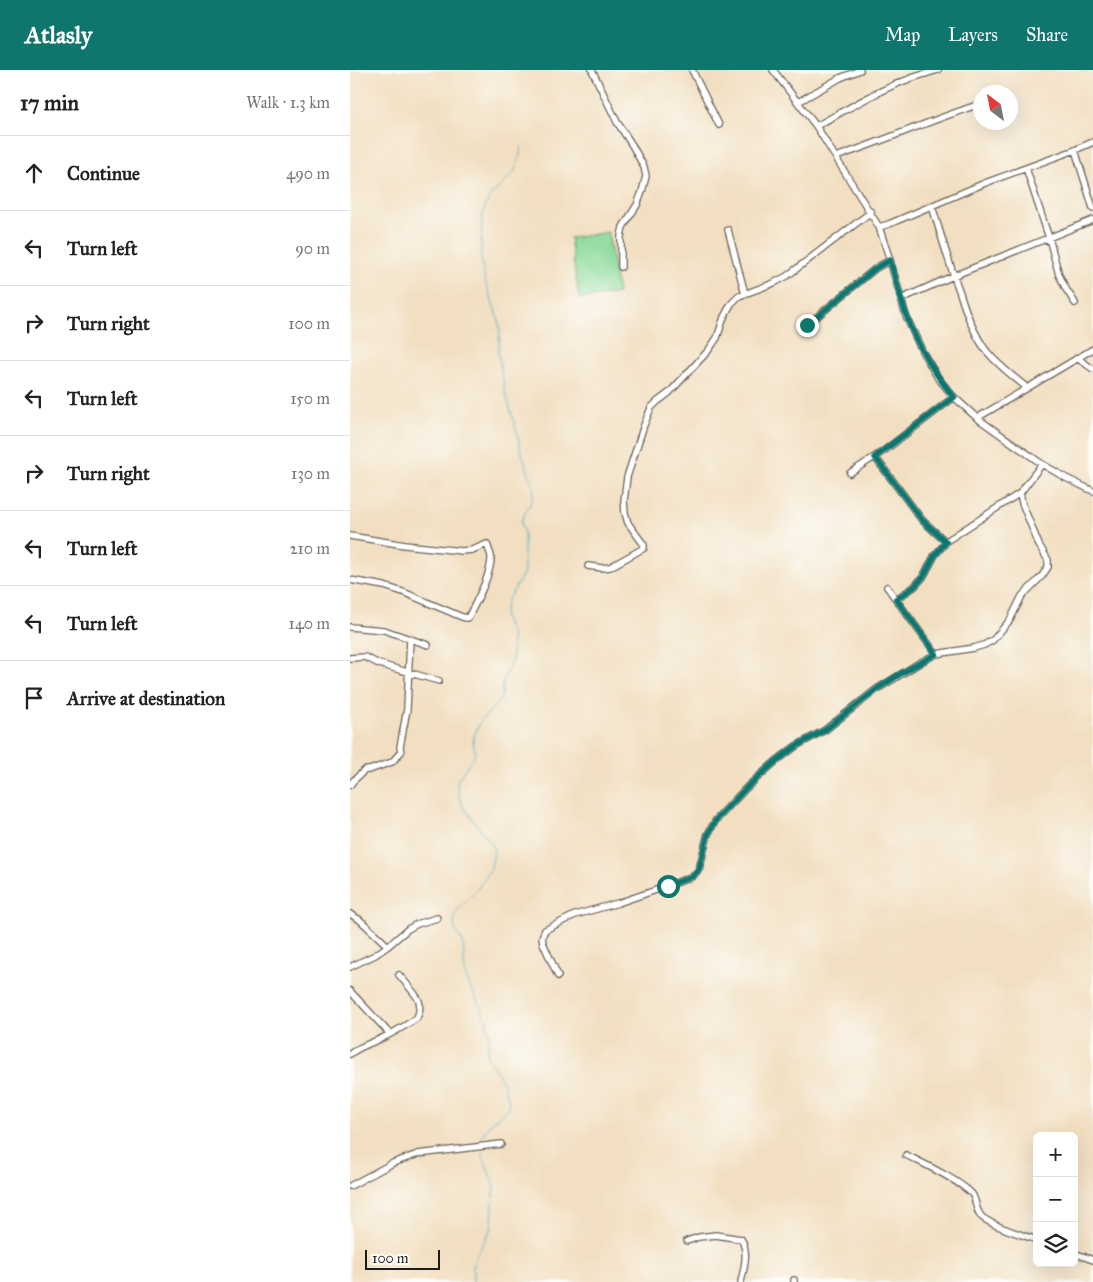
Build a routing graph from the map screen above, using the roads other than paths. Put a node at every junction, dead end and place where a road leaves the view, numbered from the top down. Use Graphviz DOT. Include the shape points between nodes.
graph roads {
  1 [pos="592,70"];
  2 [pos="692,70"];
  3 [pos="773,70"];
  4 [pos="860,70"];
  5 [pos="938,70"];
  6 [pos="798,102"];
  7 [pos="973,106"];
  8 [pos="718,125"];
  9 [pos="816,126"];
  10 [pos="1093,142"];
  11 [pos="1075,150"];
  12 [pos="836,157"];
  13 [pos="1026,168"];
  14 [pos="932,206"];
  15 [pos="1093,208"];
  16 [pos="871,212"];
  17 [pos="1093,220"];
  18 [pos="879,227"];
  19 [pos="728,230"];
  20 [pos="1049,238"];
  21 [pos="890,260"];
  22 [pos="621,266"];
  23 [pos="953,276"];
  24 [pos="745,294"];
  25 [pos="902,298"];
  26 [pos="1075,304"];
  27 [pos="807,325"];
  28 [pos="1093,349"];
  29 [pos="1077,358"];
  30 [pos="1093,369"];
  31 [pos="1027,388"];
  32 [pos="954,397"];
  33 [pos="977,418"];
  34 [pos="875,457"];
  35 [pos="1042,464"];
  36 [pos="850,473"];
  37 [pos="1093,491"];
  38 [pos="1020,493"];
  39 [pos="350,536"];
  40 [pos="946,542"];
  41 [pos="588,566"];
  42 [pos="350,580"];
  43 [pos="887,587"];
  44 [pos="896,599"];
  45 [pos="350,627"];
  46 [pos="410,639"];
  47 [pos="428,646"];
  48 [pos="936,654"];
  49 [pos="350,658"];
  50 [pos="408,672"];
  51 [pos="439,681"];
  52 [pos="350,786"];
  53 [pos="350,914"];
  54 [pos="437,918"];
  55 [pos="388,946"];
  56 [pos="350,967"];
  57 [pos="399,975"];
  58 [pos="558,976"];
  59 [pos="350,991"];
  60 [pos="390,1034"];
  61 [pos="350,1054"];
  62 [pos="501,1144"];
  63 [pos="906,1155"];
  64 [pos="350,1186"];
  65 [pos="1033,1239"];
  66 [pos="688,1241"];
  67 [pos="1078,1254"];
  68 [pos="1093,1260"];
  69 [pos="741,1282"];
  1 -- 22 [label="street" via="646,176 642,192 623,227"];
  2 -- 8 [label="street"];
  3 -- 6 [label="street"];
  4 -- 6 [label="street"];
  5 -- 9 [label="street" via="902,82"];
  6 -- 9 [label="street"];
  7 -- 12 [label="street"];
  9 -- 12 [label="street"];
  10 -- 11 [label="street"];
  11 -- 13 [label="street"];
  11 -- 15 [label="street"];
  12 -- 16 [label="street"];
  13 -- 14 [label="street"];
  13 -- 20 [label="street"];
  14 -- 18 [label="street"];
  14 -- 23 [label="street"];
  16 -- 18 [label="street"];
  16 -- 24 [label="street" via="787,276"];
  17 -- 20 [label="street"];
  18 -- 21 [label="street"];
  19 -- 24 [label="street"];
  20 -- 23 [label="street"];
  20 -- 26 [label="street" via="1059,275"];
  21 -- 25 [label="street"];
  21 -- 27 [label="street"];
  23 -- 25 [label="street"];
  23 -- 31 [label="street" via="968,318 985,348"];
  24 -- 41 [label="street" via="731,304 708,351 651,408 644,425 627,476 624,501 628,523 644,548 610,567"];
  25 -- 32 [label="street" via="906,316 922,351"];
  28 -- 29 [label="street"];
  29 -- 30 [label="street"];
  29 -- 31 [label="street"];
  31 -- 33 [label="street"];
  32 -- 33 [label="street"];
  32 -- 34 [label="street"];
  33 -- 35 [label="street"];
  34 -- 36 [label="street"];
  34 -- 40 [label="street" via="922,520"];
  35 -- 37 [label="street"];
  35 -- 38 [label="street"];
  38 -- 40 [label="street"];
  38 -- 48 [label="street" via="1048,567 1022,596 1010,620 993,640 974,648"];
  39 -- 42 [label="street" via="462,551 487,544 491,554 485,582 467,618 384,586"];
  40 -- 44 [label="street" via="923,577"];
  43 -- 44 [label="street"];
  44 -- 48 [label="street"];
  45 -- 46 [label="street" via="384,630"];
  46 -- 47 [label="street"];
  46 -- 50 [label="street"];
  48 -- 58 [label="street" via="877,689 825,730 796,746 747,787 716,820 708,834 699,869 693,876 575,915 545,930 543,943"];
  49 -- 50 [label="street" via="365,657"];
  50 -- 51 [label="street"];
  50 -- 52 [label="street" via="407,709 400,752 392,762 365,770"];
  53 -- 55 [label="street"];
  54 -- 55 [label="street" via="408,929"];
  55 -- 56 [label="street"];
  57 -- 60 [label="street" via="418,998 419,1011 417,1018"];
  59 -- 60 [label="street"];
  60 -- 61 [label="street"];
  62 -- 64 [label="street" via="418,1154 393,1163"];
  63 -- 65 [label="street" via="965,1188 974,1196 982,1217"];
  66 -- 69 [label="street" via="716,1235 741,1239 745,1245"];
  67 -- 68 [label="street"];
}
